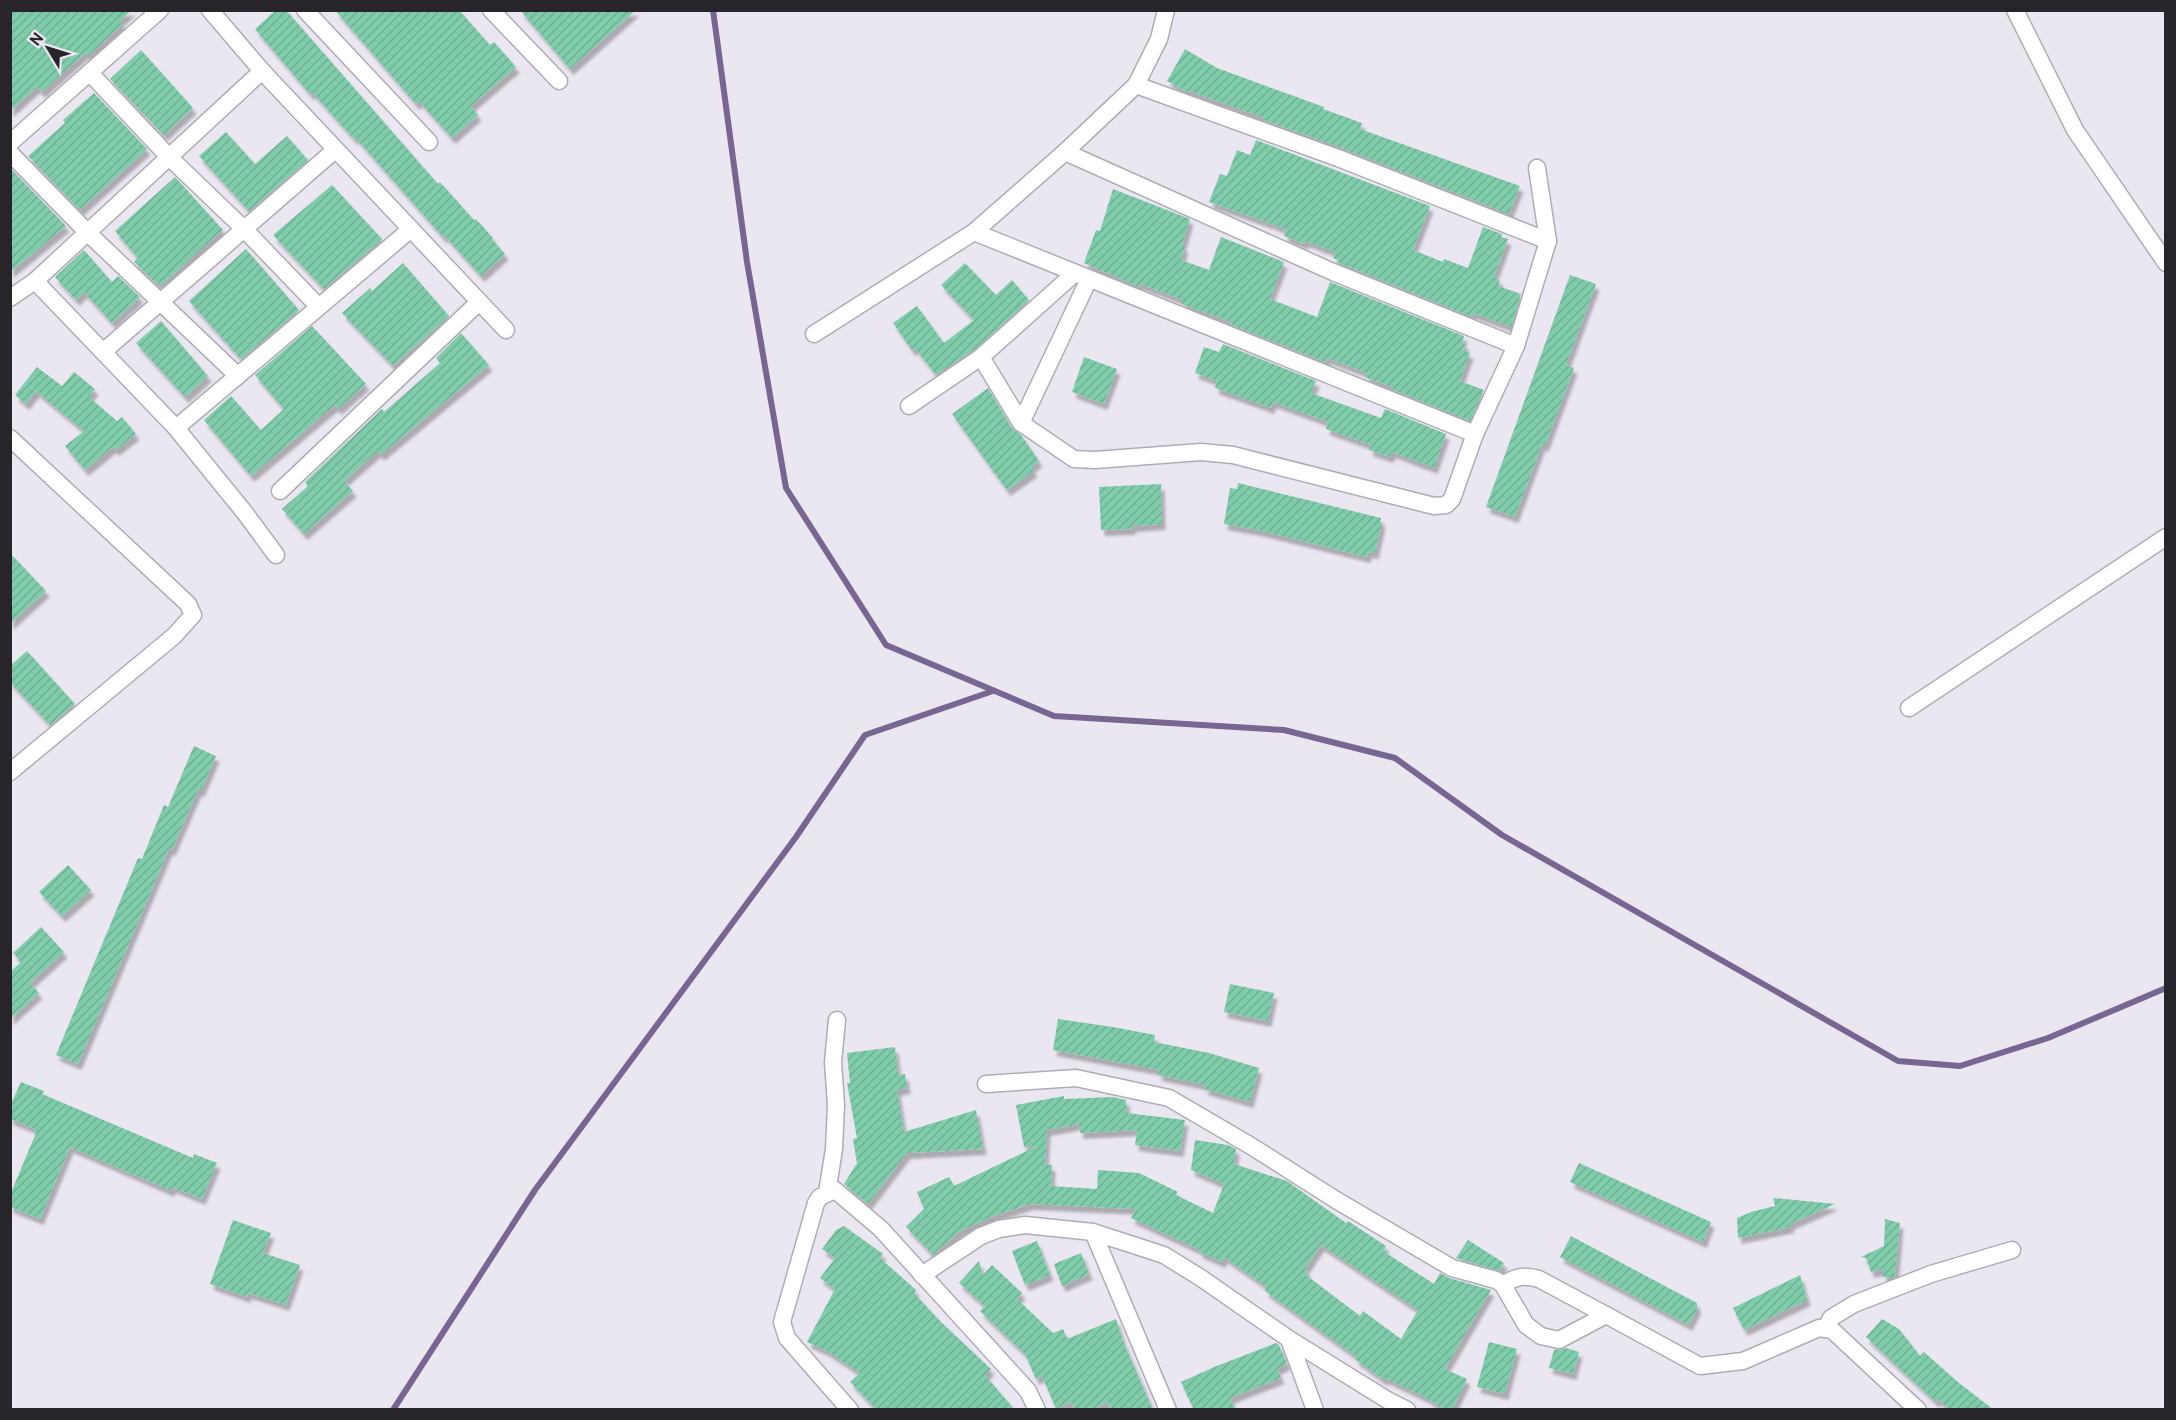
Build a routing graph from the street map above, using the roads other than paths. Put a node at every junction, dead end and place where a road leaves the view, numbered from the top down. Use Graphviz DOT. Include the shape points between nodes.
graph roads {
  1 [pos="160,10"];
  2 [pos="210,10"];
  3 [pos="305,10"];
  4 [pos="491,10"];
  5 [pos="1166,10"];
  6 [pos="2015,10"];
  7 [pos="262,72"];
  8 [pos="90,73"];
  9 [pos="559,81"];
  10 [pos="1136,85"];
  11 [pos="429,142"];
  12 [pos="10,143"];
  13 [pos="335,150"];
  14 [pos="1065,152"];
  15 [pos="10,153"];
  16 [pos="168,157"];
  17 [pos="1537,168"];
  18 [pos="244,229"];
  19 [pos="411,230"];
  20 [pos="974,232"];
  21 [pos="87,233"];
  22 [pos="1548,241"];
  23 [pos="2166,263"];
  24 [pos="1082,276"];
  25 [pos="35,281"];
  26 [pos="10,298"];
  27 [pos="161,301"];
  28 [pos="479,302"];
  29 [pos="320,307"];
  30 [pos="506,330"];
  31 [pos="814,334"];
  32 [pos="1516,346"];
  33 [pos="104,351"];
  34 [pos="981,357"];
  35 [pos="238,376"];
  36 [pos="909,406"];
  37 [pos="1021,423"];
  38 [pos="176,428"];
  39 [pos="1475,434"];
  40 [pos="10,438"];
  41 [pos="280,491"];
  42 [pos="2166,537"];
  43 [pos="276,555"];
  44 [pos="1909,708"];
  45 [pos="10,772"];
  46 [pos="837,1020"];
  47 [pos="986,1084"];
  48 [pos="827,1193"];
  49 [pos="1094,1232"];
  50 [pos="2012,1250"];
  51 [pos="922,1275"];
  52 [pos="1503,1285"];
  53 [pos="1606,1315"];
  54 [pos="1826,1328"];
  55 [pos="1289,1340"];
  56 [pos="850,1410"];
  57 [pos="1037,1410"];
  58 [pos="1168,1410"];
  59 [pos="1315,1410"];
  60 [pos="1407,1410"];
  61 [pos="1918,1410"];
  1 -- 8 [label="street"];
  2 -- 7 [label="street"];
  3 -- 11 [label="street"];
  4 -- 9 [label="street"];
  5 -- 10 [label="street" via="1159,39"];
  6 -- 23 [label="street" via="2075,130"];
  7 -- 13 [label="street"];
  7 -- 16 [label="street"];
  8 -- 12 [label="street"];
  8 -- 16 [label="street"];
  10 -- 14 [label="street"];
  10 -- 22 [label="street" via="1338,158"];
  13 -- 18 [label="street"];
  13 -- 19 [label="street"];
  14 -- 20 [label="street"];
  14 -- 32 [label="street" via="1333,272"];
  15 -- 21 [label="street"];
  16 -- 18 [label="street"];
  16 -- 21 [label="street"];
  17 -- 22 [label="street"];
  18 -- 27 [label="street"];
  18 -- 29 [label="street"];
  19 -- 28 [label="street"];
  19 -- 29 [label="street"];
  20 -- 24 [label="street"];
  20 -- 31 [label="street"];
  21 -- 25 [label="street"];
  21 -- 27 [label="street"];
  22 -- 32 [label="street"];
  24 -- 34 [label="street"];
  24 -- 37 [label="street"];
  24 -- 39 [label="street"];
  25 -- 26 [label="street"];
  25 -- 33 [label="street"];
  27 -- 33 [label="street"];
  27 -- 35 [label="street"];
  28 -- 30 [label="street"];
  28 -- 41 [label="street"];
  29 -- 35 [label="street"];
  32 -- 39 [label="street"];
  33 -- 38 [label="street"];
  34 -- 36 [label="street"];
  34 -- 37 [label="street"];
  35 -- 38 [label="street"];
  37 -- 39 [label="street" via="1074,459 1201,452 1233,455 1434,506 1446,506 1452,499"];
  38 -- 43 [label="street"];
  40 -- 45 [label="street" via="189,604 193,615 174,636"];
  42 -- 44 [label="street"];
  46 -- 48 [label="street" via="833,1062 834,1149"];
  47 -- 52 [label="street" via="1076,1078 1169,1098 1452,1268"];
  48 -- 51 [label="street" via="836,1190 881,1229"];
  48 -- 56 [label="street" via="816,1203 782,1322 787,1338"];
  49 -- 51 [label="street" via="1025,1225 999,1229 981,1236"];
  49 -- 55 [label="street" via="1164,1255"];
  49 -- 58 [label="street"];
  50 -- 54 [label="street" via="1931,1274 1854,1304 1831,1318"];
  51 -- 57 [label="street" via="1028,1391"];
  52 -- 53 [label="street" via="1515,1277 1539,1279"];
  52 -- 53 [label="street" via="1526,1325 1541,1336 1559,1340"];
  53 -- 54 [label="street" via="1700,1366 1743,1361"];
  54 -- 61 [label="street"];
  55 -- 59 [label="street"];
  55 -- 60 [label="street"];
}
